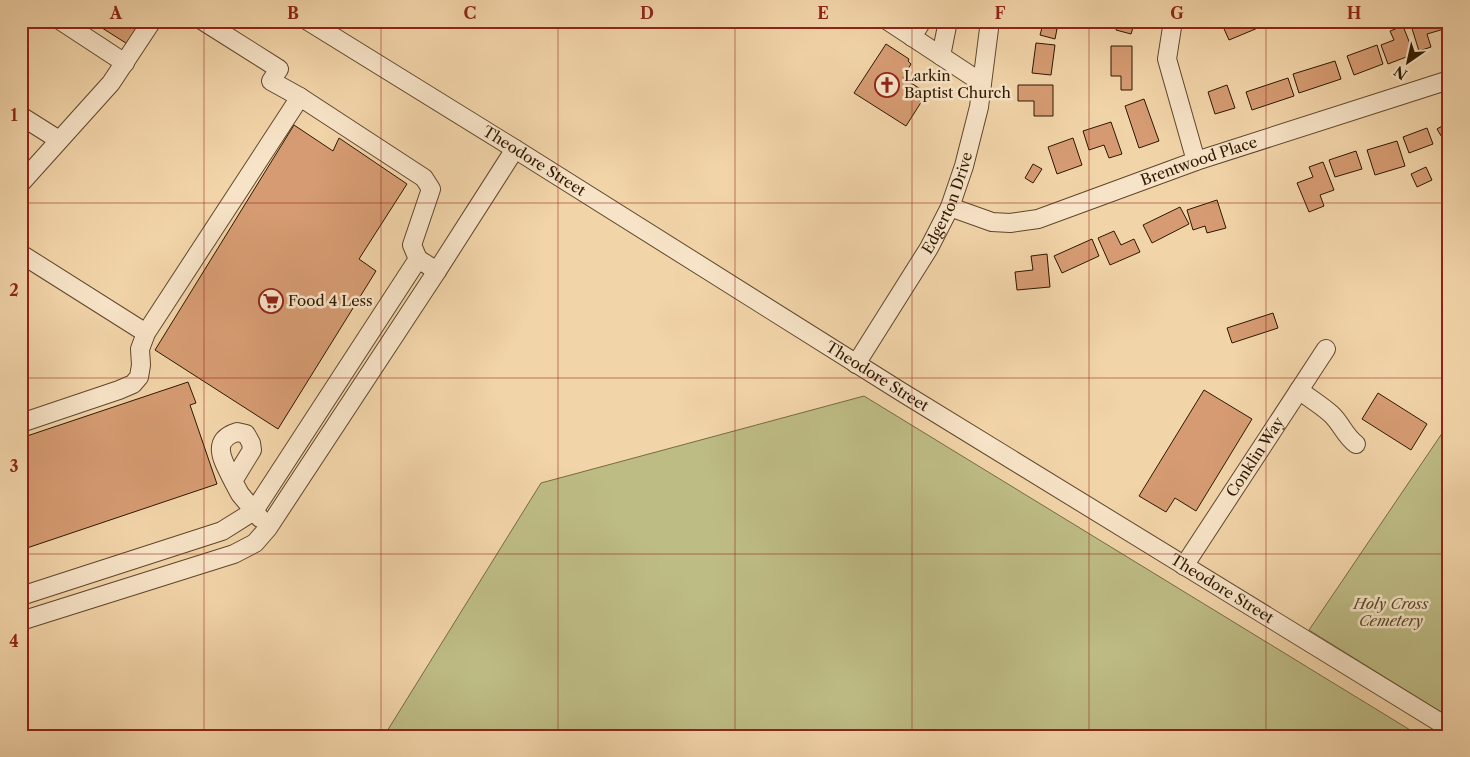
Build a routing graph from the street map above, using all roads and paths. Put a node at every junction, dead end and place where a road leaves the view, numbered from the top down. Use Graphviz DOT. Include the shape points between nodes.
graph roads {
  1 [pos="61,21"];
  2 [pos="152,21"];
  3 [pos="203,21"];
  4 [pos="308,21"];
  5 [pos="888,21"];
  6 [pos="922,21"];
  7 [pos="948,21"];
  8 [pos="990,21"];
  9 [pos="1173,21"];
  10 [pos="912,37"];
  11 [pos="941,56"];
  12 [pos="125,63"];
  13 [pos="1449,80"];
  14 [pos="982,84"];
  15 [pos="300,97"];
  16 [pos="21,116"];
  17 [pos="59,140"];
  18 [pos="515,148"];
  19 [pos="1196,161"];
  20 [pos="25,173"];
  21 [pos="950,207"];
  22 [pos="21,254"];
  23 [pos="418,259"];
  24 [pos="437,270"];
  25 [pos="146,333"];
  26 [pos="1326,349"];
  27 [pos="856,364"];
  28 [pos="1299,390"];
  29 [pos="21,422"];
  30 [pos="1356,444"];
  31 [pos="232,481"];
  32 [pos="254,511"];
  33 [pos="268,528"];
  34 [pos="1184,566"];
  35 [pos="21,596"];
  36 [pos="21,621"];
  37 [pos="1449,728"];
  1 -- 12 [label="street"];
  2 -- 12 [label="street"];
  3 -- 15 [label="street" via="279,69 272,81"];
  4 -- 18 [label="street, Theodore Street"];
  5 -- 10 [label="street"];
  6 -- 10 [label="street"];
  7 -- 11 [label="street"];
  8 -- 14 [label="street, Edgerton Drive"];
  9 -- 19 [label="street" via="1167,60"];
  10 -- 11 [label="street"];
  11 -- 14 [label="street"];
  12 -- 17 [label="street"];
  13 -- 19 [label="street, Brentwood Place"];
  14 -- 21 [label="street, Edgerton Drive" via="964,166"];
  15 -- 23 [label="street" via="424,178 431,189 412,245"];
  15 -- 25 [label="street"];
  16 -- 17 [label="street"];
  17 -- 20 [label="street"];
  18 -- 24 [label="street"];
  18 -- 27 [label="street, Theodore Street"];
  19 -- 21 [label="street, Brentwood Place" via="1038,219 992,222"];
  21 -- 27 [label="street, Edgerton Drive" via="929,248"];
  22 -- 25 [label="street"];
  23 -- 24 [label="street"];
  23 -- 32 [label="street"];
  24 -- 33 [label="street"];
  25 -- 29 [label="street" via="140,349 139,377 133,384"];
  26 -- 28 [label="street, Conklin Way"];
  27 -- 34 [label="street, Theodore Street"];
  28 -- 30 [label="street" via="1331,414 1348,439"];
  28 -- 34 [label="street, Conklin Way"];
  31 -- 32 [label="street"];
  32 -- 33 [label="street"];
  32 -- 35 [label="street" via="222,531"];
  33 -- 36 [label="street" via="255,543 234,554"];
  34 -- 37 [label="street, Theodore Street"];
}
